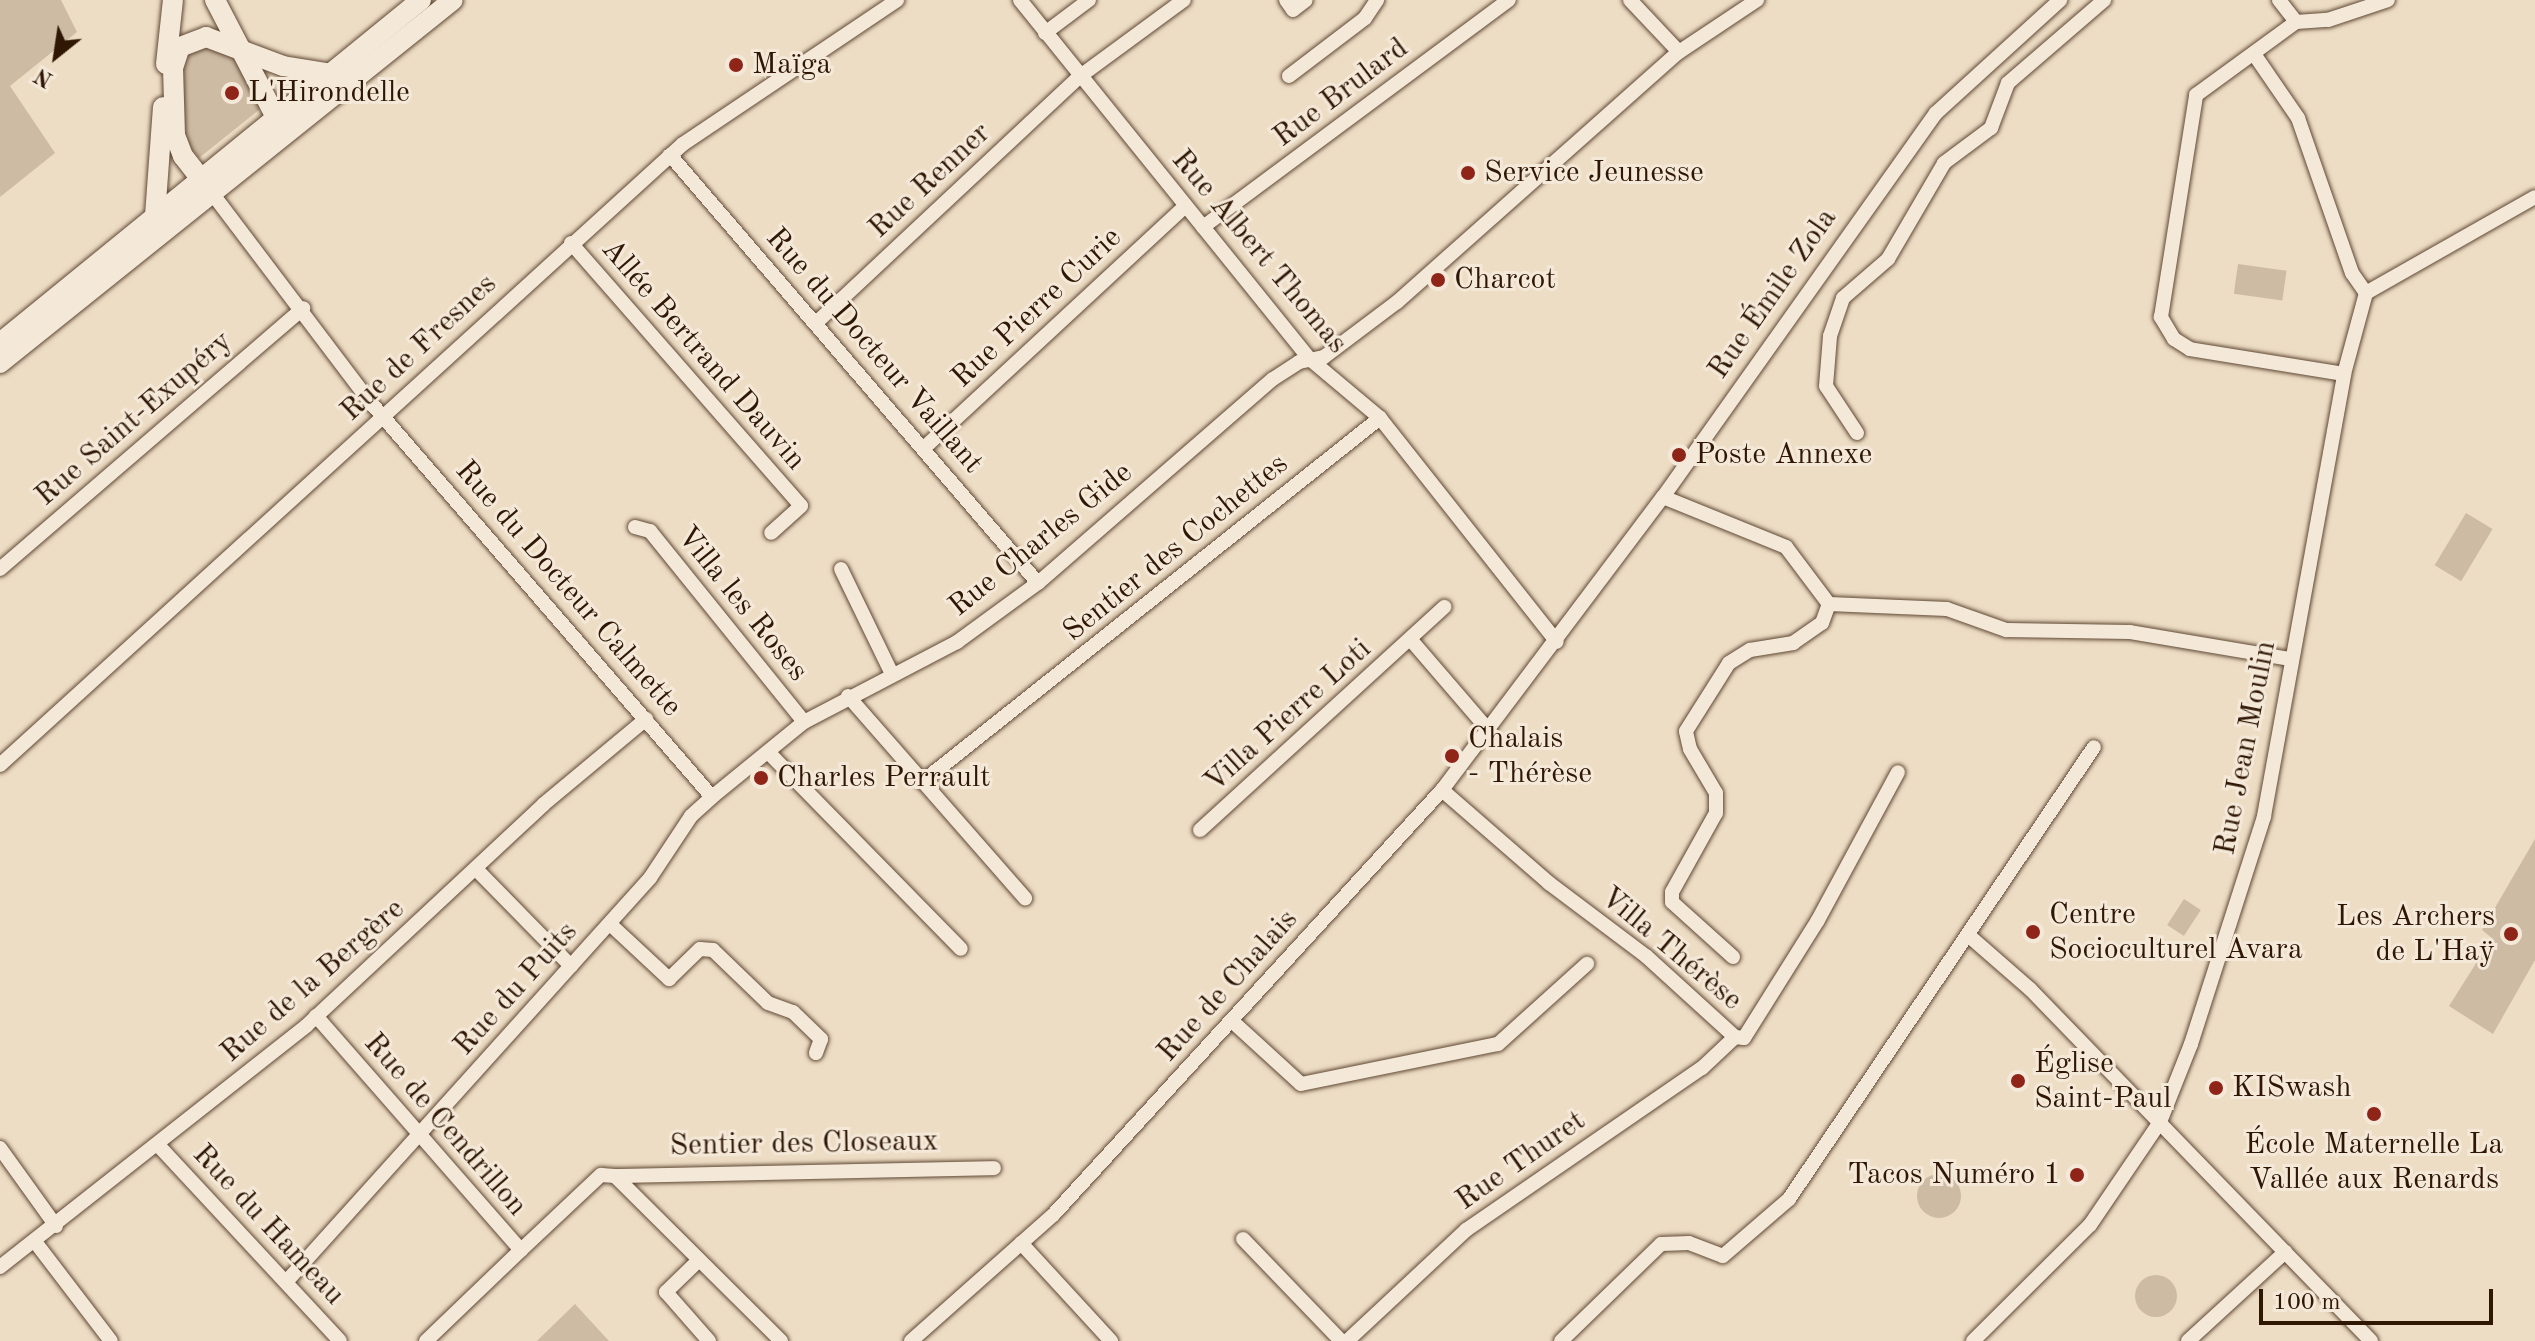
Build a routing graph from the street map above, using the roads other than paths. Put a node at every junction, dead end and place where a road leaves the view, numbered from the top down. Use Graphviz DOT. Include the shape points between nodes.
graph roads {
  1 [pos="173,0"];
  2 [pos="215,0"];
  3 [pos="421,0"];
  4 [pos="453,0"];
  5 [pos="897,0"];
  6 [pos="1020,0"];
  7 [pos="1089,0"];
  8 [pos="1184,0"];
  9 [pos="1286,0"];
  10 [pos="1306,0"];
  11 [pos="1377,0"];
  12 [pos="1509,0"];
  13 [pos="1630,0"];
  14 [pos="1757,0"];
  15 [pos="2060,0"];
  16 [pos="2104,0"];
  17 [pos="2279,0"];
  18 [pos="2388,0"];
  19 [pos="2296,22"];
  20 [pos="1045,33"];
  21 [pos="238,46"];
  22 [pos="1679,52"];
  23 [pos="2254,54"];
  24 [pos="165,73"];
  25 [pos="326,73"];
  26 [pos="1289,76"];
  27 [pos="1079,77"];
  28 [pos="172,93"];
  29 [pos="277,113"];
  30 [pos="162,116"];
  31 [pos="261,153"];
  32 [pos="670,155"];
  33 [pos="206,185"];
  34 [pos="2535,197"];
  35 [pos="1185,206"];
  36 [pos="155,216"];
  37 [pos="1203,227"];
  38 [pos="571,243"];
  39 [pos="2366,293"];
  40 [pos="303,308"];
  41 [pos="816,323"];
  42 [pos="0,343"];
  43 [pos="1311,360"];
  44 [pos="0,363"];
  45 [pos="2344,374"];
  46 [pos="383,416"];
  47 [pos="1380,418"];
  48 [pos="1857,433"];
  49 [pos="924,448"];
  50 [pos="1663,497"];
  51 [pos="635,527"];
  52 [pos="771,533"];
  53 [pos="0,569"];
  54 [pos="841,569"];
  55 [pos="1038,583"];
  56 [pos="1829,604"];
  57 [pos="1444,607"];
  58 [pos="1411,640"];
  59 [pos="1557,642"];
  60 [pos="2290,659"];
  61 [pos="892,674"];
  62 [pos="848,696"];
  63 [pos="646,719"];
  64 [pos="804,722"];
  65 [pos="1490,732"];
  66 [pos="2094,747"];
  67 [pos="769,753"];
  68 [pos="0,765"];
  69 [pos="1898,772"];
  70 [pos="922,782"];
  71 [pos="1442,790"];
  72 [pos="712,797"];
  73 [pos="1200,830"];
  74 [pos="478,871"];
  75 [pos="1025,898"];
  76 [pos="610,924"];
  77 [pos="1968,935"];
  78 [pos="961,949"];
  79 [pos="1733,957"];
  80 [pos="1587,964"];
  81 [pos="571,966"];
  82 [pos="316,1016"];
  83 [pos="1232,1021"];
  84 [pos="1735,1037"];
  85 [pos="816,1053"];
  86 [pos="2160,1122"];
  87 [pos="418,1137"];
  88 [pos="158,1145"];
  89 [pos="0,1148"];
  90 [pos="994,1168"];
  91 [pos="615,1176"];
  92 [pos="56,1226"];
  93 [pos="1243,1239"];
  94 [pos="36,1243"];
  95 [pos="1021,1243"];
  96 [pos="521,1250"];
  97 [pos="2285,1252"];
  98 [pos="699,1260"];
  99 [pos="0,1267"];
  100 [pos="286,1282"];
  101 [pos="111,1341"];
  102 [pos="340,1341"];
  103 [pos="426,1341"];
  104 [pos="709,1341"];
  105 [pos="781,1341"];
  106 [pos="911,1341"];
  107 [pos="1111,1341"];
  108 [pos="1341,1341"];
  109 [pos="1347,1341"];
  110 [pos="1561,1341"];
  111 [pos="1973,1341"];
  112 [pos="2188,1341"];
  113 [pos="2371,1341"];
  1 -- 24 [label="main road"];
  2 -- 21 [label="main road"];
  3 -- 25 [label="main road"];
  4 -- 31 [label="main road"];
  5 -- 32 [label="street, Rue de Fresnes" via="800,60"];
  6 -- 20 [label="street, Rue Albert Thomas"];
  7 -- 20 [label="street"];
  8 -- 27 [label="street, Rue Renner"];
  9 -- 10 [label="street" via="1293,10"];
  11 -- 26 [label="street" via="1365,18"];
  12 -- 37 [label="street, Rue Brulard"];
  13 -- 22 [label="street"];
  14 -- 22 [label="street, Rue Charles Gide"];
  15 -- 50 [label="street, Rue Émile Zola" via="1936,113"];
  16 -- 48 [label="street" via="2008,83 1991,128 1944,163 1888,259 1843,298 1830,336 1826,386"];
  17 -- 19 [label="street"];
  18 -- 19 [label="street" via="2328,20"];
  19 -- 23 [label="street"];
  20 -- 27 [label="street, Rue Albert Thomas"];
  21 -- 25 [label="main road" via="283,66"];
  21 -- 28 [label="main road" via="206,37 190,39 175,57"];
  21 -- 29 [label="main road"];
  22 -- 43 [label="street, Rue Charles Gide" via="1397,302 1324,357"];
  23 -- 39 [label="street" via="2298,118 2352,273"];
  23 -- 45 [label="street" via="2196,95 2161,317 2174,339 2190,349"];
  24 -- 28 [label="main road"];
  24 -- 30 [label="main road"];
  25 -- 29 [label="main road"];
  27 -- 35 [label="street, Rue Albert Thomas"];
  27 -- 41 [label="street, Rue Renner"];
  28 -- 30 [label="main road"];
  28 -- 33 [label="main road" via="177,145"];
  29 -- 31 [label="main road" via="280,127"];
  29 -- 33 [label="main road"];
  30 -- 36 [label="main road"];
  31 -- 33 [label="main road"];
  32 -- 38 [label="street, Rue de Fresnes"];
  32 -- 41 [label="street, Rue du Docteur Vaillant"];
  33 -- 36 [label="main road"];
  33 -- 40 [label="street, Rue du Docteur Calmette"];
  33 -- 44 [label="main road"];
  34 -- 39 [label="street"];
  35 -- 37 [label="street, Rue Albert Thomas"];
  35 -- 49 [label="street, Rue Pierre Curie"];
  36 -- 42 [label="main road"];
  37 -- 43 [label="street, Rue Albert Thomas"];
  38 -- 46 [label="street, Rue de Fresnes"];
  38 -- 52 [label="street, Allée Bertrand Dauvin" via="801,506"];
  39 -- 45 [label="street, Rue Jean Moulin"];
  40 -- 46 [label="street, Rue du Docteur Calmette"];
  40 -- 53 [label="street, Rue Saint-Exupéry"];
  41 -- 49 [label="street, Rue du Docteur Vaillant"];
  43 -- 47 [label="street, Rue Albert Thomas"];
  43 -- 55 [label="street, Rue Charles Gide" via="1273,379"];
  45 -- 60 [label="street, Rue Jean Moulin"];
  46 -- 63 [label="street, Rue du Docteur Calmette"];
  46 -- 68 [label="street, Rue de Fresnes"];
  47 -- 59 [label="street, Rue Albert Thomas"];
  47 -- 70 [label="street, Sentier des Cochettes"];
  49 -- 55 [label="street, Rue du Docteur Vaillant"];
  50 -- 56 [label="street" via="1786,547"];
  50 -- 59 [label="street, Rue Émile Zola"];
  51 -- 64 [label="street, Villa les Roses" via="650,531"];
  54 -- 61 [label="street"];
  55 -- 61 [label="street, Rue Charles Gide" via="957,642"];
  56 -- 60 [label="street" via="1947,609 2006,630 2130,632"];
  56 -- 79 [label="street" via="1822,623 1793,643 1750,650 1729,663 1686,731 1690,749 1716,793 1716,813 1672,902"];
  57 -- 58 [label="street, Villa Pierre Loti"];
  58 -- 65 [label="street, Villa Pierre Loti"];
  58 -- 73 [label="street, Villa Pierre Loti"];
  59 -- 65 [label="street, Rue de Chalais"];
  60 -- 86 [label="street, Rue Jean Moulin" via="2257,842"];
  61 -- 62 [label="street, Rue Charles Gide"];
  62 -- 64 [label="street, Rue Charles Gide"];
  62 -- 70 [label="street"];
  63 -- 72 [label="street, Rue du Docteur Calmette"];
  63 -- 74 [label="street, Rue de la Bergère" via="544,804"];
  64 -- 67 [label="street, Rue Charles Gide"];
  65 -- 71 [label="street, Rue de Chalais"];
  66 -- 77 [label="street"];
  67 -- 72 [label="street, Rue Charles Gide"];
  67 -- 78 [label="street"];
  69 -- 84 [label="street, Villa Thérèse" via="1818,920 1744,1038"];
  70 -- 75 [label="street"];
  71 -- 83 [label="street, Rue de Chalais"];
  71 -- 84 [label="street, Villa Thérèse" via="1549,883 1646,956"];
  72 -- 76 [label="street, Rue du Puits" via="691,816 650,878"];
  74 -- 81 [label="street"];
  74 -- 82 [label="street, Rue de la Bergère"];
  76 -- 81 [label="street, Rue du Puits"];
  76 -- 85 [label="street" via="669,979 700,949 713,950 768,1003 793,1012 821,1039"];
  77 -- 86 [label="street" via="2017,976"];
  77 -- 110 [label="street" via="1789,1199 1723,1256 1681,1241 1661,1244"];
  80 -- 83 [label="street" via="1498,1044 1301,1084"];
  81 -- 87 [label="street, Rue du Puits"];
  82 -- 87 [label="street, Rue de Cendrillon"];
  82 -- 88 [label="street, Rue de la Bergère"];
  83 -- 95 [label="street, Rue de Chalais"];
  84 -- 109 [label="street, Rue Thuret" via="1702,1068 1466,1230"];
  86 -- 97 [label="street"];
  86 -- 111 [label="street, Rue Jean Moulin" via="2090,1225"];
  87 -- 96 [label="street, Rue de Cendrillon"];
  87 -- 100 [label="street, Rue du Puits"];
  88 -- 92 [label="street, Rue de la Bergère"];
  88 -- 100 [label="street, Rue du Hameau"];
  89 -- 92 [label="street"];
  90 -- 91 [label="street, Sentier des Closeaux"];
  91 -- 96 [label="street, Rue de Cendrillon" via="601,1175"];
  91 -- 98 [label="street"];
  92 -- 94 [label="street, Rue de la Bergère"];
  93 -- 108 [label="street"];
  94 -- 99 [label="street, Rue de la Bergère"];
  94 -- 101 [label="street"];
  95 -- 106 [label="street, Rue de Chalais"];
  95 -- 107 [label="street"];
  96 -- 103 [label="street"];
  97 -- 112 [label="street"];
  97 -- 113 [label="street"];
  98 -- 104 [label="street" via="666,1292"];
  98 -- 105 [label="street"];
  100 -- 102 [label="street, Rue du Hameau"];
}
